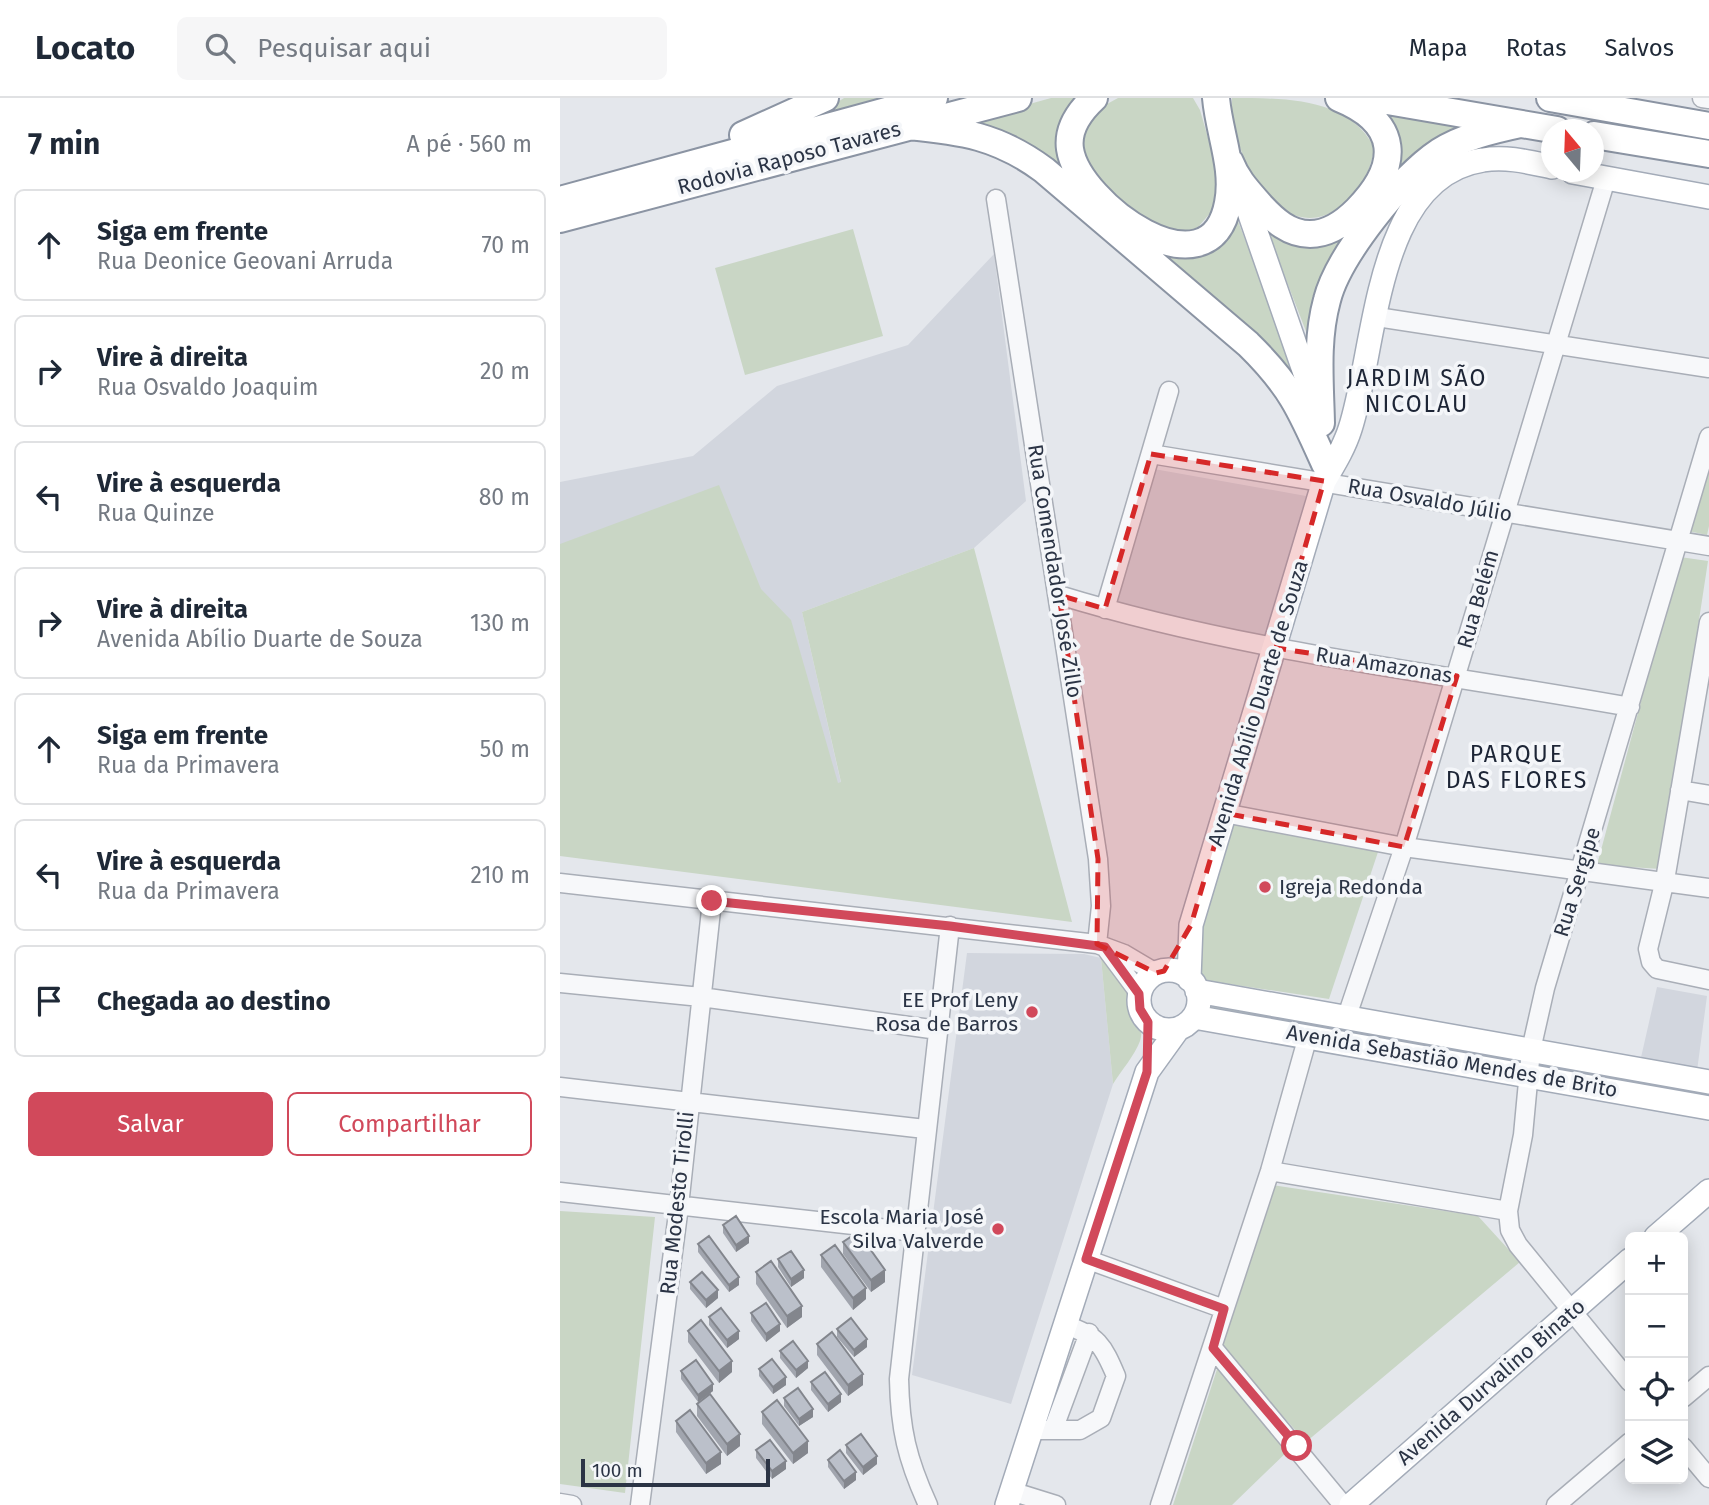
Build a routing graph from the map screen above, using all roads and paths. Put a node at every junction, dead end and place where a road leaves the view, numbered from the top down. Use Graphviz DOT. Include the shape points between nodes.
graph roads {
  1 [pos="825,98"];
  2 [pos="934,98"];
  3 [pos="1018,98"];
  4 [pos="1094,98"];
  5 [pos="1339,98"];
  6 [pos="1370,98"];
  7 [pos="1550,98"];
  8 [pos="1702,98"];
  9 [pos="1709,99"];
  10 [pos="1216,102"];
  11 [pos="1520,124"];
  12 [pos="906,126"];
  13 [pos="1709,126"];
  14 [pos="1541,127"];
  15 [pos="1604,137"];
  16 [pos="1227,153"];
  17 [pos="1709,154"];
  18 [pos="1541,164"];
  19 [pos="1606,179"];
  20 [pos="1237,180"];
  21 [pos="1709,197"];
  22 [pos="568,198"];
  23 [pos="996,199"];
  24 [pos="560,219"];
  25 [pos="1377,317"];
  26 [pos="1557,342"];
  27 [pos="1709,368"];
  28 [pos="1169,391"];
  29 [pos="1321,423"];
  30 [pos="1709,437"];
  31 [pos="1151,454"];
  32 [pos="1324,473"];
  33 [pos="1503,514"];
  34 [pos="1677,541"];
  35 [pos="1709,546"];
  36 [pos="1059,595"];
  37 [pos="1105,609"];
  38 [pos="1709,622"];
  39 [pos="1276,648"];
  40 [pos="1457,676"];
  41 [pos="1630,707"];
  42 [pos="1680,790"];
  43 [pos="1709,796"];
  44 [pos="1224,813"];
  45 [pos="1404,847"];
  46 [pos="1581,872"];
  47 [pos="1665,880"];
  48 [pos="560,883"];
  49 [pos="1709,888"];
  50 [pos="712,901"];
  51 [pos="1191,925"];
  52 [pos="950,926"];
  53 [pos="1101,946"];
  54 [pos="1160,972"];
  55 [pos="1709,980"];
  56 [pos="560,983"];
  57 [pos="1193,985"];
  58 [pos="1139,994"];
  59 [pos="701,996"];
  60 [pos="1346,1019"];
  61 [pos="1148,1022"];
  62 [pos="1186,1023"];
  63 [pos="938,1030"];
  64 [pos="1308,1036"];
  65 [pos="1531,1050"];
  66 [pos="1147,1072"];
  67 [pos="1528,1075"];
  68 [pos="1709,1082"];
  69 [pos="560,1087"];
  70 [pos="688,1101"];
  71 [pos="1709,1108"];
  72 [pos="925,1129"];
  73 [pos="1270,1171"];
  74 [pos="1709,1191"];
  75 [pos="560,1192"];
  76 [pos="679,1206"];
  77 [pos="1508,1211"];
  78 [pos="915,1232"];
  79 [pos="1662,1232"];
  80 [pos="1086,1259"];
  81 [pos="1625,1263"];
  82 [pos="1224,1309"];
  83 [pos="1573,1309"];
  84 [pos="1065,1325"];
  85 [pos="1089,1333"];
  86 [pos="1213,1348"];
  87 [pos="1625,1376"];
  88 [pos="1709,1377"];
  89 [pos="1688,1394"];
  90 [pos="1030,1430"];
  91 [pos="1053,1430"];
  92 [pos="1625,1445"];
  93 [pos="1688,1453"];
  94 [pos="1709,1478"];
  95 [pos="1009,1498"];
  96 [pos="560,1503"];
  97 [pos="572,1505"];
  98 [pos="640,1505"];
  99 [pos="928,1505"];
  100 [pos="1056,1505"];
  101 [pos="1160,1505"];
  102 [pos="1343,1505"];
  103 [pos="1351,1505"];
  104 [pos="1556,1505"];
  1 -- 22 [label="highway" via="736,138"];
  2 -- 22 [label="highway, Rodovia Raposo Tavares"];
  3 -- 12 [label="highway, Rodovia Raposo Tavares"];
  4 -- 16 [label="highway" via="1081,111 1070,137 1075,166 1114,210 1172,245 1191,246 1218,229 1228,203"];
  5 -- 20 [label="highway" via="1369,112 1388,146 1381,178 1346,221 1311,234 1293,231 1276,222"];
  6 -- 11 [label="highway"];
  7 -- 13 [label="highway"];
  8 -- 9 [label="street"];
  10 -- 16 [label="highway"];
  11 -- 14 [label="highway"];
  11 -- 29 [label="highway" via="1483,133 1439,152 1413,173 1352,247 1332,284 1324,316"];
  12 -- 24 [label="highway, Rodovia Raposo Tavares"];
  12 -- 32 [label="highway" via="986,137 1044,170 1279,374 1296,400"];
  15 -- 17 [label="highway"];
  16 -- 20 [label="highway"];
  18 -- 25 [label="main road" via="1518,159 1482,160 1450,172 1423,191 1404,220 1391,253"];
  19 -- 21 [label="main road"];
  19 -- 26 [label="street, Rua Belém"];
  20 -- 29 [label="main road"];
  23 -- 36 [label="street, Rua Comendador José Zillo"];
  25 -- 26 [label="street"];
  25 -- 32 [label="main road" via="1350,427"];
  26 -- 27 [label="street"];
  26 -- 33 [label="street, Rua Belém"];
  28 -- 31 [label="street"];
  29 -- 32 [label="main road"];
  30 -- 34 [label="street, Rua Sergipe"];
  31 -- 32 [label="street, Rua Osvaldo Júlio"];
  31 -- 37 [label="street"];
  32 -- 33 [label="street, Rua Osvaldo Júlio"];
  32 -- 39 [label="main road, Avenida Abílio Duarte de Souza"];
  33 -- 34 [label="street, Rua Osvaldo Júlio"];
  33 -- 40 [label="street, Rua Belém"];
  34 -- 35 [label="street, Rua Osvaldo Júlio"];
  34 -- 41 [label="street, Rua Sergipe"];
  36 -- 37 [label="street, Rua Amazonas"];
  36 -- 53 [label="street, Rua Comendador José Zillo" via="1098,859"];
  37 -- 39 [label="street, Rua Amazonas"];
  38 -- 42 [label="street"];
  39 -- 40 [label="street, Rua Amazonas"];
  39 -- 44 [label="main road, Avenida Abílio Duarte de Souza"];
  40 -- 41 [label="street, Rua Amazonas"];
  40 -- 45 [label="street, Rua Belém"];
  41 -- 46 [label="street, Rua Sergipe"];
  42 -- 43 [label="street"];
  42 -- 47 [label="street"];
  44 -- 45 [label="street"];
  44 -- 51 [label="main road, Avenida Abílio Duarte de Souza"];
  45 -- 46 [label="street"];
  45 -- 60 [label="street, Rua Belém"];
  46 -- 47 [label="street"];
  46 -- 65 [label="street, Rua Sergipe"];
  47 -- 49 [label="street"];
  47 -- 55 [label="street" via="1648,949 1651,962 1657,969"];
  48 -- 50 [label="street"];
  50 -- 52 [label="street"];
  50 -- 59 [label="street, Rua Modesto Tirolli"];
  51 -- 54 [label="main road, Avenida Abílio Duarte de Souza"];
  51 -- 57 [label="main road, Avenida Abílio Duarte de Souza"];
  52 -- 53 [label="street"];
  52 -- 63 [label="street"];
  53 -- 54 [label="street"];
  53 -- 58 [label="street"];
  54 -- 57 [label="main road" via="1178,972"];
  54 -- 58 [label="main road"];
  56 -- 59 [label="street"];
  57 -- 60 [label="main road, Avenida Sebastião Mendes de Brito"];
  57 -- 62 [label="main road" via="1198,1009"];
  58 -- 61 [label="main road" via="1140,1009"];
  59 -- 63 [label="street"];
  59 -- 70 [label="street, Rua Modesto Tirolli"];
  60 -- 65 [label="main road, Avenida Sebastião Mendes de Brito"];
  61 -- 62 [label="main road" via="1168,1031"];
  61 -- 66 [label="main road"];
  62 -- 64 [label="main road, Avenida Sebastião Mendes de Brito"];
  62 -- 66 [label="main road"];
  63 -- 72 [label="street"];
  64 -- 67 [label="main road, Avenida Sebastião Mendes de Brito"];
  64 -- 73 [label="street"];
  65 -- 67 [label="street, Rua Sergipe"];
  65 -- 68 [label="main road, Avenida Sebastião Mendes de Brito"];
  66 -- 80 [label="main road"];
  67 -- 71 [label="main road, Avenida Sebastião Mendes de Brito"];
  67 -- 77 [label="street, Rua Sergipe" via="1523,1135"];
  69 -- 70 [label="street"];
  70 -- 72 [label="street"];
  70 -- 76 [label="street, Rua Modesto Tirolli"];
  72 -- 78 [label="street"];
  73 -- 77 [label="street"];
  73 -- 82 [label="street"];
  74 -- 79 [label="main road"];
  75 -- 76 [label="street"];
  76 -- 78 [label="street"];
  76 -- 98 [label="street, Rua Modesto Tirolli"];
  77 -- 83 [label="street" via="1518,1245"];
  78 -- 99 [label="street" via="899,1379 900,1426 910,1466"];
  80 -- 82 [label="street"];
  80 -- 84 [label="main road"];
  81 -- 83 [label="main road, Avenida Durvalino Binato"];
  82 -- 86 [label="street"];
  83 -- 87 [label="street"];
  83 -- 103 [label="main road, Avenida Durvalino Binato"];
  84 -- 85 [label="street"];
  84 -- 90 [label="main road"];
  85 -- 91 [label="street"];
  85 -- 91 [label="street" via="1106,1351 1116,1376 1101,1418 1080,1430"];
  86 -- 101 [label="street"];
  86 -- 102 [label="street"];
  88 -- 89 [label="street"];
  90 -- 91 [label="street"];
  90 -- 95 [label="main road"];
  92 -- 104 [label="street"];
  93 -- 94 [label="street"];
  95 -- 100 [label="street"];
  96 -- 97 [label="street"];
}
